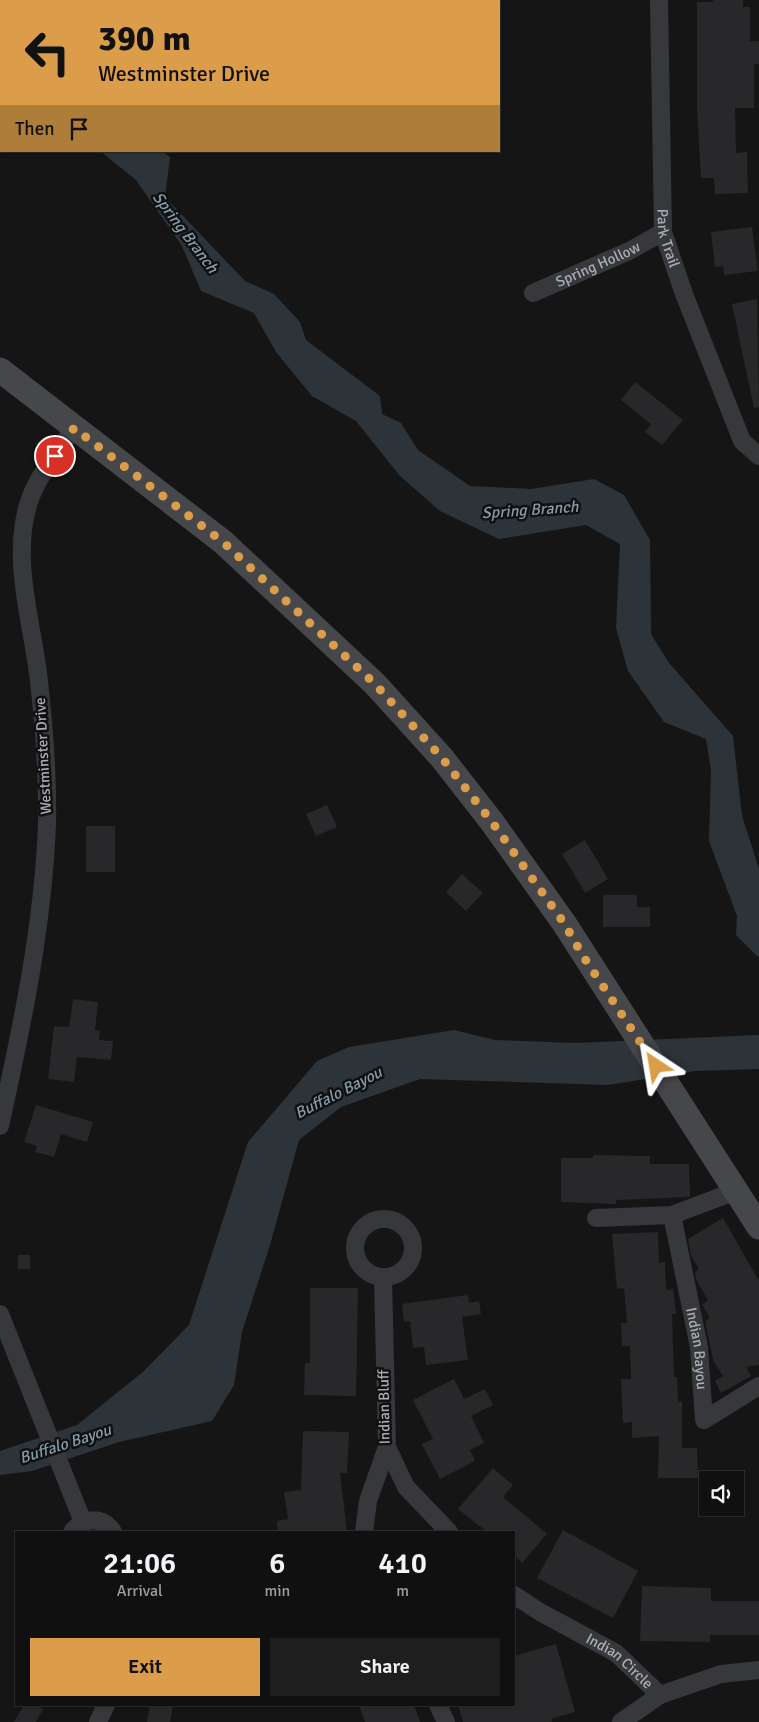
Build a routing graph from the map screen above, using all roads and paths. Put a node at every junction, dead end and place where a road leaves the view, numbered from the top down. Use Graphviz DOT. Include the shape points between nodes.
graph roads {
  1 [pos="659,0"];
  2 [pos="663,232"];
  3 [pos="533,293"];
  4 [pos="0,370"];
  5 [pos="74,428"];
  6 [pos="759,456"];
  7 [pos="0,1126"];
  8 [pos="736,1191"];
  9 [pos="672,1215"];
  10 [pos="596,1218"];
  11 [pos="759,1228"];
  12 [pos="383,1278"];
  13 [pos="0,1314"];
  14 [pos="759,1386"];
  15 [pos="387,1447"];
  16 [pos="77,1528"];
  17 [pos="112,1531"];
  18 [pos="364,1531"];
  19 [pos="448,1531"];
  20 [pos="515,1596"];
  21 [pos="759,1670"];
  22 [pos="660,1695"];
  23 [pos="106,1706"];
  24 [pos="438,1706"];
  25 [pos="98,1722"];
  26 [pos="446,1722"];
  27 [pos="621,1722"];
  1 -- 2 [label="street, Park Trail"];
  2 -- 3 [label="street, Spring Hollow" via="629,251"];
  2 -- 6 [label="street, Park Trail" via="742,441"];
  4 -- 5 [label="main road"];
  5 -- 7 [label="street, Westminster Drive" via="36,485 28,505 22,538 23,574 38,674 47,773 47,826 38,940"];
  5 -- 8 [label="main road" via="223,542 375,684 442,758 564,923"];
  8 -- 9 [label="street"];
  8 -- 11 [label="main road"];
  9 -- 10 [label="street"];
  9 -- 14 [label="street, Indian Bayou" via="699,1347 704,1420"];
  12 -- 15 [label="street, Indian Bluff"];
  13 -- 16 [label="street" via="75,1506"];
  15 -- 18 [label="street, Indian Bluff" via="368,1501"];
  15 -- 19 [label="street" via="406,1487"];
  16 -- 17 [label="street" via="97,1521"];
  20 -- 22 [label="street, Indian Circle" via="616,1653"];
  21 -- 22 [label="street, Indian Circle" via="721,1674"];
  22 -- 27 [label="street"];
  23 -- 25 [label="street"];
  24 -- 26 [label="street"];
}
